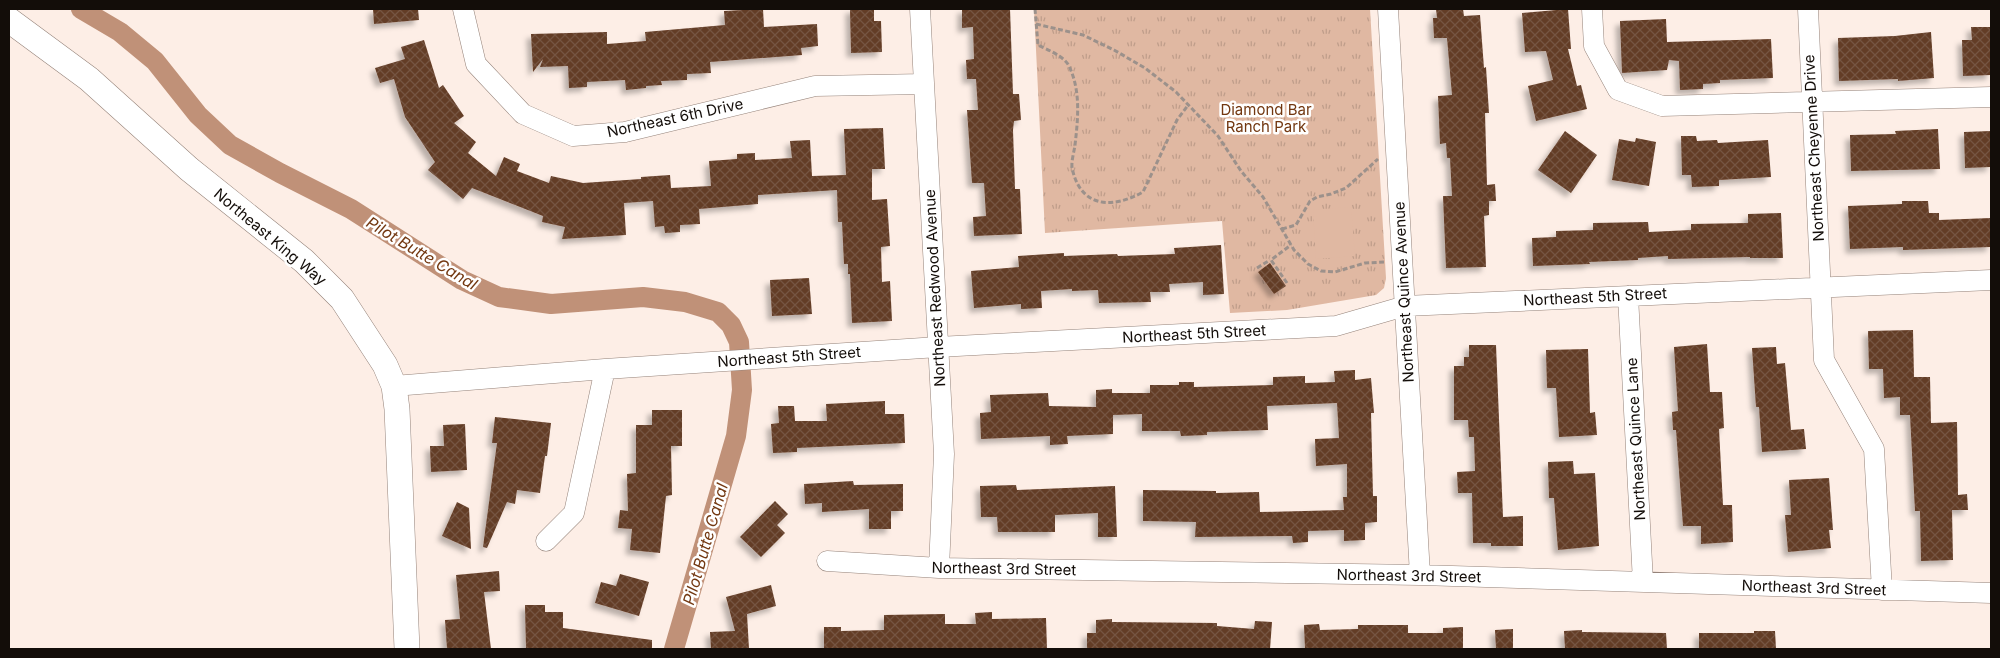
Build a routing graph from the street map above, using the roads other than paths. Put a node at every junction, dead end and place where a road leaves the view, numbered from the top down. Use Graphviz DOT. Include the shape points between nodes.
graph roads {
  1 [pos="463,9"];
  2 [pos="920,9"];
  3 [pos="1388,9"];
  4 [pos="1592,9"];
  5 [pos="1808,9"];
  6 [pos="9,20"];
  7 [pos="924,84"];
  8 [pos="1991,97"];
  9 [pos="1812,103"];
  10 [pos="1991,280"];
  11 [pos="1820,287"];
  12 [pos="1628,296"];
  13 [pos="1405,306"];
  14 [pos="938,347"];
  15 [pos="605,368"];
  16 [pos="394,386"];
  17 [pos="546,541"];
  18 [pos="827,561"];
  19 [pos="939,568"];
  20 [pos="1420,575"];
  21 [pos="1643,582"];
  22 [pos="1882,590"];
  23 [pos="1991,593"];
  24 [pos="407,649"];
  1 -- 7 [label="street, Northeast 6th Drive" via="476,64 523,114 572,136 624,132 816,86"];
  2 -- 7 [label="street, Northeast Redwood Avenue"];
  3 -- 13 [label="street, Northeast Quince Avenue"];
  4 -- 9 [label="street" via="1594,46 1618,90 1662,106"];
  5 -- 9 [label="street, Northeast Cheyenne Drive"];
  6 -- 16 [label="street, Northeast King Way" via="89,78 188,169 304,261 342,299"];
  7 -- 14 [label="street, Northeast Redwood Avenue"];
  8 -- 9 [label="street"];
  9 -- 11 [label="street, Northeast Cheyenne Drive"];
  10 -- 11 [label="street, Northeast 5th Street"];
  11 -- 12 [label="street, Northeast 5th Street"];
  11 -- 22 [label="street, Northeast Cheyenne Drive" via="1824,360 1874,449"];
  12 -- 13 [label="street, Northeast 5th Street"];
  12 -- 21 [label="street, Northeast Quince Lane"];
  13 -- 14 [label="street, Northeast 5th Street" via="1336,326"];
  13 -- 20 [label="street, Northeast Quince Avenue"];
  14 -- 15 [label="street, Northeast 5th Street"];
  14 -- 19 [label="street, Northeast Redwood Avenue" via="944,454"];
  15 -- 16 [label="street, Northeast 5th Street"];
  15 -- 17 [label="street" via="574,513"];
  16 -- 24 [label="street, Northeast King Way"];
  18 -- 19 [label="street, Northeast 3rd Street"];
  19 -- 20 [label="street, Northeast 3rd Street"];
  20 -- 21 [label="street, Northeast 3rd Street"];
  21 -- 22 [label="street, Northeast 3rd Street"];
  22 -- 23 [label="street, Northeast 3rd Street"];
}
